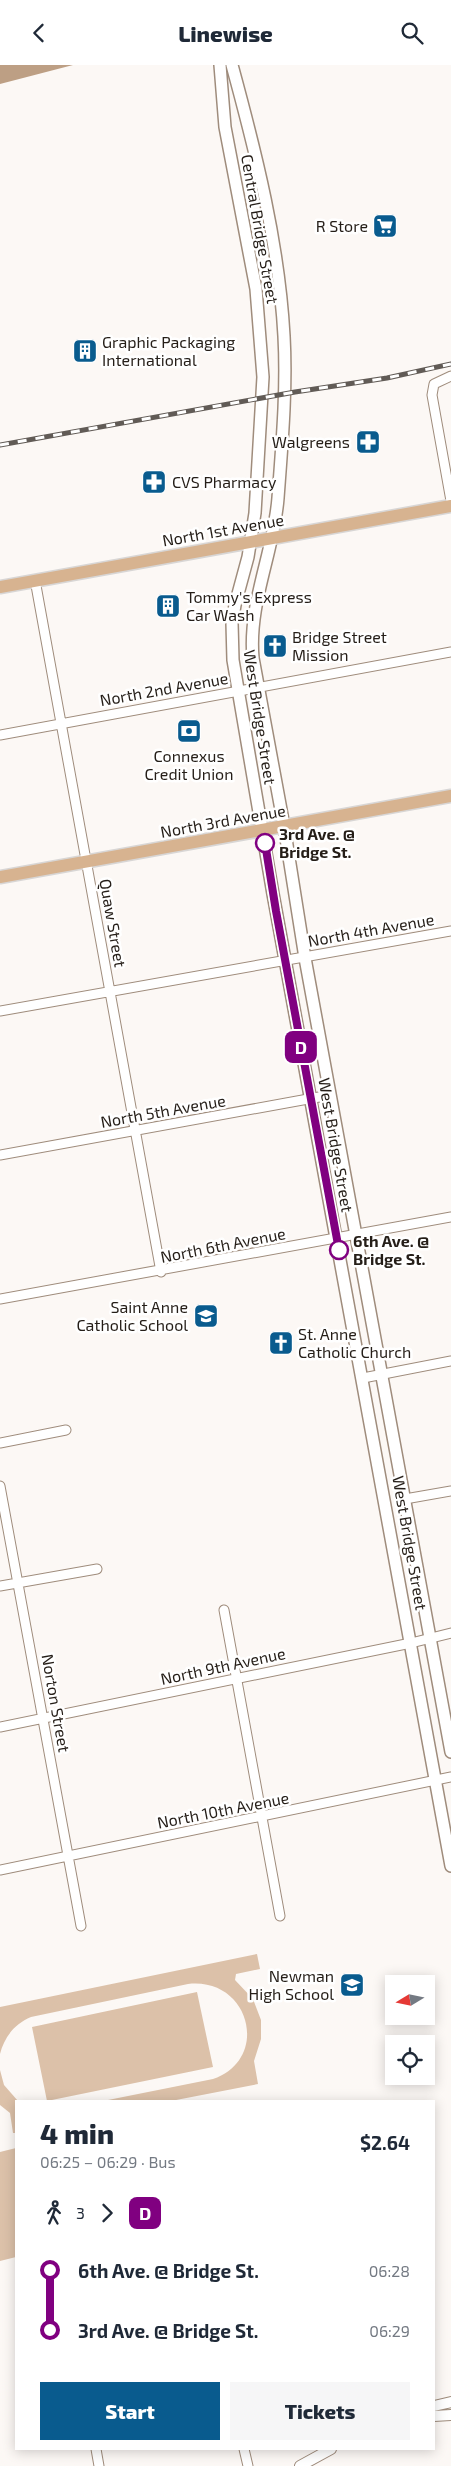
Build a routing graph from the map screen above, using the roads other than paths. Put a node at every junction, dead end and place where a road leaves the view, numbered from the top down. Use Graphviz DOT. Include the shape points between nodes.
graph roads {
  1 [pos="220,65"];
  2 [pos="232,65"];
  3 [pos="451,376"];
  4 [pos="284,395"];
  5 [pos="263,398"];
  6 [pos="451,501"];
  7 [pos="451,506"];
  8 [pos="273,537"];
  9 [pos="251,541"];
  10 [pos="35,580"];
  11 [pos="0,587"];
  12 [pos="451,652"];
  13 [pos="258,687"];
  14 [pos="238,690"];
  15 [pos="61,723"];
  16 [pos="0,735"];
  17 [pos="451,796"];
  18 [pos="284,826"];
  19 [pos="263,830"];
  20 [pos="86,862"];
  21 [pos="0,877"];
  22 [pos="451,931"];
  23 [pos="305,958"];
  24 [pos="285,961"];
  25 [pos="110,992"];
  26 [pos="0,1011"];
  27 [pos="330,1095"];
  28 [pos="311,1099"];
  29 [pos="135,1131"];
  30 [pos="0,1155"];
  31 [pos="451,1217"];
  32 [pos="356,1235"];
  33 [pos="337,1239"];
  34 [pos="161,1272"];
  35 [pos="0,1299"];
  36 [pos="451,1361"];
  37 [pos="382,1374"];
  38 [pos="363,1377"];
  39 [pos="66,1430"];
  40 [pos="0,1443"];
  41 [pos="0,1486"];
  42 [pos="451,1491"];
  43 [pos="405,1499"];
  44 [pos="96,1569"];
  45 [pos="18,1583"];
  46 [pos="0,1586"];
  47 [pos="224,1610"];
  48 [pos="451,1633"];
  49 [pos="430,1637"];
  50 [pos="411,1643"];
  51 [pos="236,1679"];
  52 [pos="44,1718"];
  53 [pos="0,1727"];
  54 [pos="451,1753"];
  55 [pos="451,1777"];
  56 [pos="435,1781"];
  57 [pos="262,1818"];
  58 [pos="69,1856"];
  59 [pos="451,1866"];
  60 [pos="0,1870"];
  61 [pos="280,1916"];
  62 [pos="81,1926"];
  63 [pos="451,2402"];
  64 [pos="435,2406"];
  65 [pos="451,2415"];
  66 [pos="435,2416"];
  67 [pos="96,2450"];
  68 [pos="244,2450"];
  69 [pos="329,2450"];
  70 [pos="99,2466"];
  71 [pos="248,2466"];
  72 [pos="300,2466"];
  1 -- 5 [label="main road, Central Bridge Street" via="225,127 256,289"];
  2 -- 4 [label="main road, Central Bridge Street" via="257,164 278,274 284,338"];
  3 -- 6 [label="street" via="434,384 432,395"];
  4 -- 8 [label="main road, West Bridge Street"];
  5 -- 9 [label="main road, West Bridge Street"];
  7 -- 8 [label="main road, North 1st Avenue"];
  8 -- 9 [label="main road, North 1st Avenue"];
  8 -- 13 [label="main road, West Bridge Street" via="253,626"];
  9 -- 10 [label="main road, North 1st Avenue"];
  9 -- 14 [label="main road, West Bridge Street" via="232,623"];
  10 -- 11 [label="main road, North 1st Avenue"];
  10 -- 15 [label="street, Quaw Street"];
  12 -- 13 [label="street, North 2nd Avenue"];
  13 -- 14 [label="street, North 2nd Avenue"];
  13 -- 18 [label="main road, West Bridge Street"];
  14 -- 15 [label="street, North 2nd Avenue"];
  14 -- 19 [label="main road, West Bridge Street"];
  15 -- 16 [label="street, North 2nd Avenue"];
  15 -- 20 [label="street, Quaw Street"];
  17 -- 18 [label="main road, North 3rd Avenue"];
  18 -- 19 [label="main road, North 3rd Avenue"];
  18 -- 23 [label="main road, West Bridge Street"];
  19 -- 20 [label="main road, North 3rd Avenue"];
  19 -- 24 [label="main road, West Bridge Street"];
  20 -- 21 [label="main road, North 3rd Avenue"];
  20 -- 25 [label="street, Quaw Street"];
  22 -- 23 [label="street, North 4th Avenue"];
  23 -- 24 [label="street, North 4th Avenue"];
  23 -- 27 [label="main road, West Bridge Street"];
  24 -- 25 [label="street, North 4th Avenue"];
  24 -- 28 [label="main road, West Bridge Street"];
  25 -- 26 [label="street, North 4th Avenue"];
  25 -- 29 [label="street, Quaw Street"];
  27 -- 28 [label="street, North 5th Avenue"];
  27 -- 32 [label="main road, West Bridge Street"];
  28 -- 29 [label="street, North 5th Avenue"];
  28 -- 33 [label="main road, West Bridge Street"];
  29 -- 30 [label="street, North 5th Avenue"];
  29 -- 34 [label="street, Quaw Street"];
  31 -- 32 [label="street, North 6th Avenue"];
  32 -- 33 [label="street, North 6th Avenue"];
  32 -- 37 [label="main road, West Bridge Street"];
  33 -- 34 [label="street, North 6th Avenue"];
  33 -- 38 [label="main road, West Bridge Street"];
  34 -- 35 [label="street, North 6th Avenue"];
  36 -- 37 [label="street"];
  37 -- 38 [label="street"];
  37 -- 43 [label="main road, West Bridge Street"];
  38 -- 50 [label="main road, West Bridge Street"];
  39 -- 40 [label="street"];
  41 -- 45 [label="street, Norton Street"];
  42 -- 43 [label="street"];
  43 -- 49 [label="main road, West Bridge Street"];
  44 -- 45 [label="street"];
  45 -- 46 [label="street"];
  45 -- 52 [label="street, Norton Street"];
  47 -- 51 [label="street"];
  48 -- 49 [label="street, North 9th Avenue"];
  49 -- 50 [label="street, North 9th Avenue"];
  49 -- 54 [label="main road, West Bridge Street"];
  50 -- 51 [label="street, North 9th Avenue"];
  50 -- 56 [label="main road, West Bridge Street"];
  51 -- 52 [label="street, North 9th Avenue"];
  51 -- 57 [label="street"];
  52 -- 53 [label="street, North 9th Avenue"];
  52 -- 58 [label="street, Norton Street"];
  55 -- 56 [label="street, North 10th Avenue"];
  56 -- 57 [label="street, North 10th Avenue"];
  56 -- 59 [label="main road, West Bridge Street"];
  57 -- 58 [label="street, North 10th Avenue"];
  57 -- 61 [label="street"];
  58 -- 60 [label="street, North 10th Avenue"];
  58 -- 62 [label="street, Norton Street"];
  63 -- 64 [label="street"];
  65 -- 66 [label="street"];
  67 -- 70 [label="street"];
  68 -- 71 [label="street"];
  69 -- 72 [label="street"];
}
